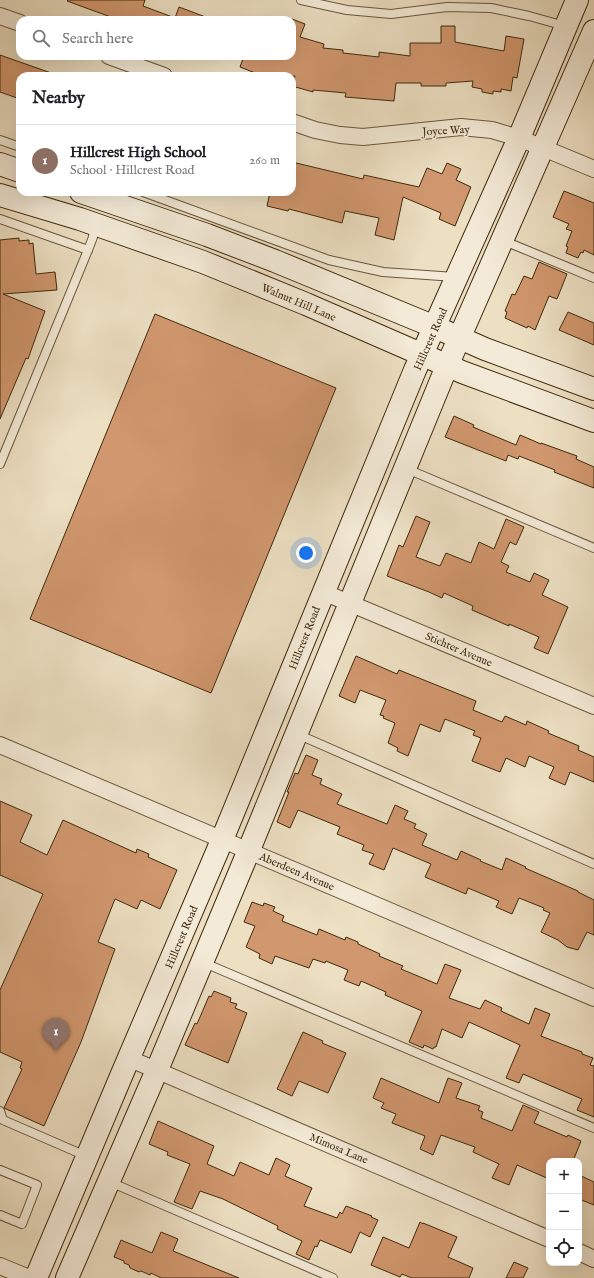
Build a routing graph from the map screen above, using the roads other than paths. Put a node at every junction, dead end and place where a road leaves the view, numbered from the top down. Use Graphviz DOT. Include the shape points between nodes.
graph roads {
  1 [pos="301,0"];
  2 [pos="577,0"];
  3 [pos="0,16"];
  4 [pos="16,22"];
  5 [pos="566,26"];
  6 [pos="594,31"];
  7 [pos="120,60"];
  8 [pos="153,72"];
  9 [pos="296,123"];
  10 [pos="519,138"];
  11 [pos="0,140"];
  12 [pos="16,146"];
  13 [pos="543,148"];
  14 [pos="0,164"];
  15 [pos="16,170"];
  16 [pos="594,170"];
  17 [pos="0,195"];
  18 [pos="93,196"];
  19 [pos="154,196"];
  20 [pos="0,219"];
  21 [pos="94,224"];
  22 [pos="502,240"];
  23 [pos="88,250"];
  24 [pos="458,277"];
  25 [pos="594,278"];
  26 [pos="435,327"];
  27 [pos="460,338"];
  28 [pos="423,355"];
  29 [pos="447,366"];
  30 [pos="594,389"];
  31 [pos="594,421"];
  32 [pos="0,464"];
  33 [pos="405,468"];
  34 [pos="594,548"];
  35 [pos="323,592"];
  36 [pos="350,603"];
  37 [pos="594,706"];
  38 [pos="296,734"];
  39 [pos="0,745"];
  40 [pos="223,839"];
  41 [pos="249,850"];
  42 [pos="594,864"];
  43 [pos="202,962"];
  44 [pos="594,998"];
  45 [pos="128,1058"];
  46 [pos="157,1070"];
  47 [pos="0,1111"];
  48 [pos="594,1128"];
  49 [pos="87,1156"];
  50 [pos="0,1170"];
  51 [pos="108,1181"];
  52 [pos="0,1215"];
  53 [pos="546,1238"];
  54 [pos="582,1253"];
  55 [pos="594,1259"];
  56 [pos="0,1266"];
  57 [pos="29,1278"];
  58 [pos="36,1278"];
  59 [pos="67,1278"];
  60 [pos="333,1278"];
  1 -- 5 [label="lane" via="347,10 391,14 447,7 491,8"];
  2 -- 5 [label="main road, Hillcrest Road"];
  3 -- 4 [label="street"];
  5 -- 10 [label="main road, Hillcrest Road"];
  6 -- 13 [label="main road" via="585,60"];
  7 -- 8 [label="street"];
  9 -- 10 [label="street, Joyce Way" via="340,136 364,137 461,126 492,130"];
  10 -- 13 [label="street, Joyce Way"];
  10 -- 24 [label="main road, Hillcrest Road"];
  11 -- 12 [label="lane"];
  13 -- 16 [label="street, Joyce Way"];
  13 -- 22 [label="main road"];
  14 -- 15 [label="main road"];
  17 -- 21 [label="main road, Walnut Hill Lane"];
  18 -- 26 [label="main road" via="275,261"];
  19 -- 24 [label="lane" via="329,260 383,272"];
  20 -- 23 [label="lane"];
  21 -- 23 [label="lane"];
  21 -- 28 [label="main road, Walnut Hill Lane" via="203,262"];
  22 -- 25 [label="lane"];
  22 -- 27 [label="main road"];
  23 -- 32 [label="lane"];
  24 -- 26 [label="main road, Hillcrest Road"];
  26 -- 27 [label="main road"];
  26 -- 28 [label="main road, Hillcrest Road"];
  27 -- 29 [label="main road"];
  27 -- 30 [label="main road"];
  28 -- 29 [label="main road, Walnut Hill Lane"];
  28 -- 35 [label="main road, Hillcrest Road"];
  29 -- 31 [label="main road, Walnut Hill Lane"];
  29 -- 33 [label="main road"];
  33 -- 34 [label="lane"];
  33 -- 36 [label="main road"];
  35 -- 36 [label="street, Stichter Avenue"];
  35 -- 40 [label="main road, Hillcrest Road"];
  36 -- 37 [label="street, Stichter Avenue"];
  36 -- 38 [label="main road"];
  38 -- 41 [label="main road"];
  38 -- 42 [label="lane"];
  39 -- 40 [label="street, Aberdeen Avenue"];
  40 -- 41 [label="street, Aberdeen Avenue"];
  40 -- 45 [label="main road, Hillcrest Road"];
  41 -- 43 [label="main road"];
  41 -- 44 [label="street, Aberdeen Avenue"];
  43 -- 46 [label="main road"];
  43 -- 48 [label="lane"];
  45 -- 46 [label="street, Mimosa Lane"];
  45 -- 49 [label="main road, Hillcrest Road"];
  46 -- 51 [label="main road"];
  46 -- 53 [label="street, Mimosa Lane"];
  47 -- 49 [label="lane" via="3,1120"];
  49 -- 58 [label="main road, Hillcrest Road"];
  50 -- 52 [label="lane" via="37,1185 22,1224"];
  51 -- 59 [label="main road"];
  51 -- 60 [label="lane"];
  54 -- 55 [label="street"];
  56 -- 57 [label="street"];
}
